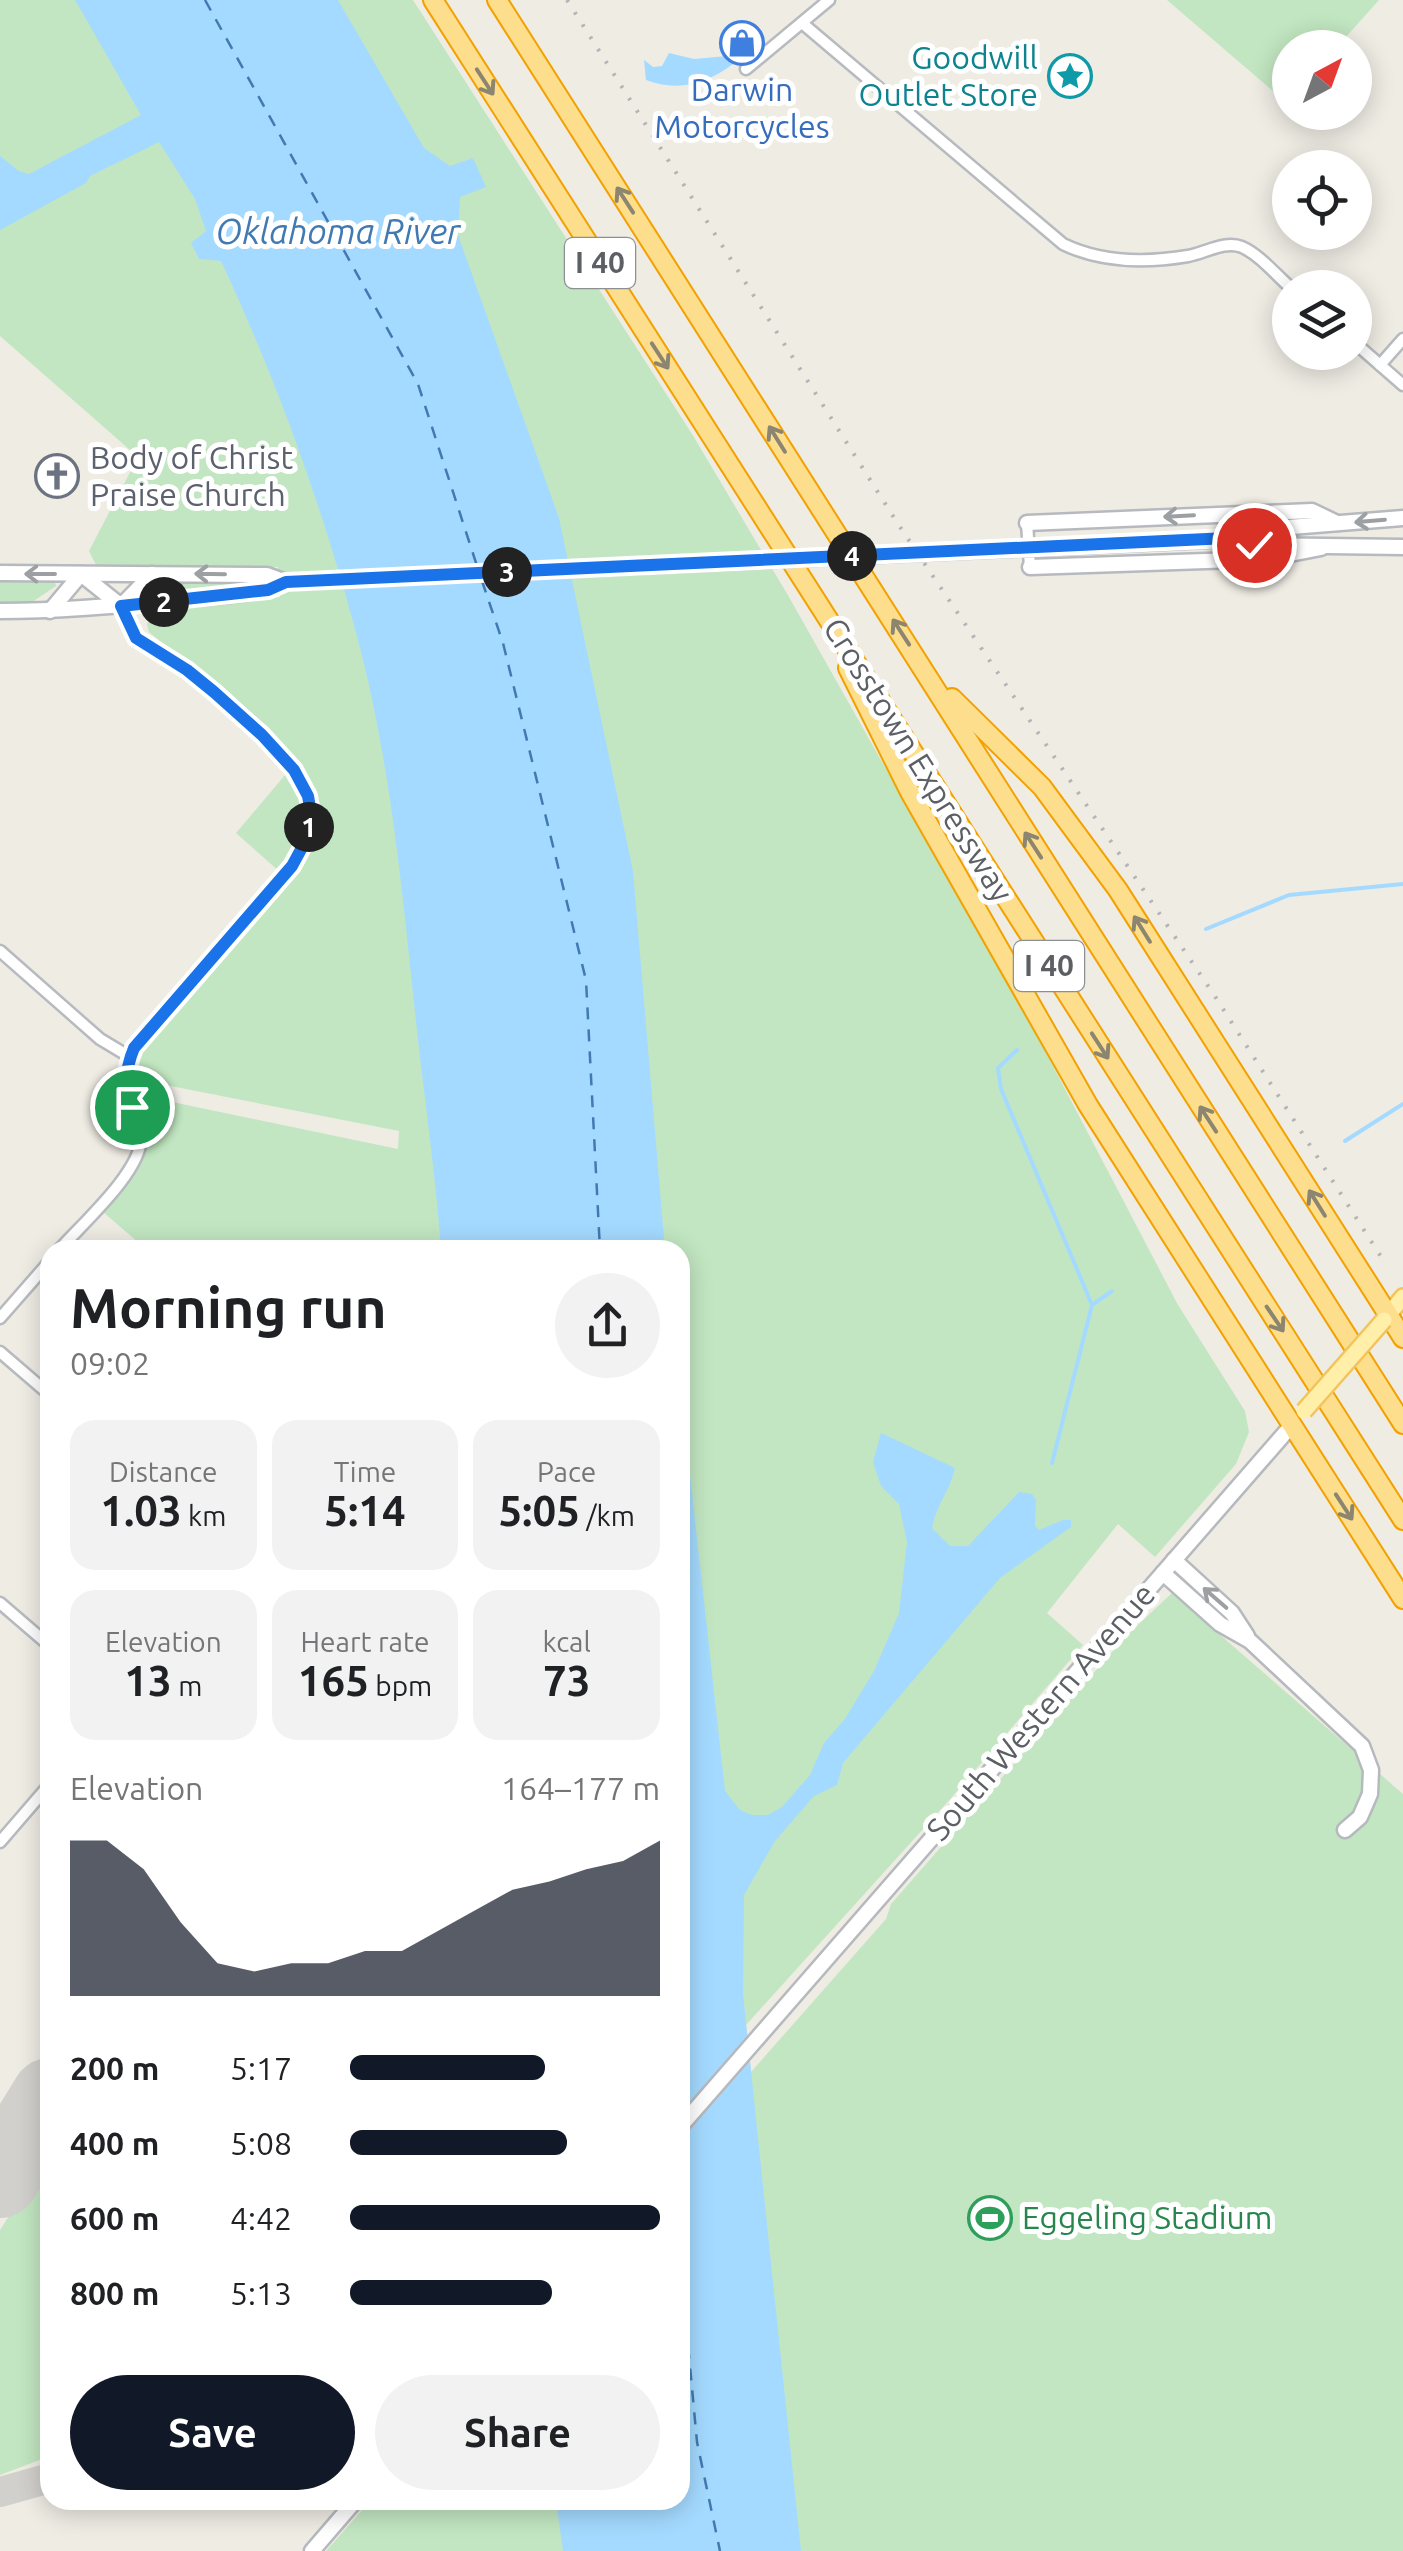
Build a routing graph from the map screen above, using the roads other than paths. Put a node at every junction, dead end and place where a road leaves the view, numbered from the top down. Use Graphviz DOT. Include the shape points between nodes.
graph roads {
  1 [pos="432,0"];
  2 [pos="497,0"];
  3 [pos="829,0"];
  4 [pos="802,23"];
  5 [pos="746,69"];
  6 [pos="1272,271"];
  7 [pos="1403,339"];
  8 [pos="1372,358"];
  9 [pos="1380,365"];
  10 [pos="1403,385"];
  11 [pos="1403,518"];
  12 [pos="1027,523"];
  13 [pos="1337,523"];
  14 [pos="1228,538"];
  15 [pos="1403,547"];
  16 [pos="1321,548"];
  17 [pos="1030,567"];
  18 [pos="0,573"];
  19 [pos="81,574"];
  20 [pos="152,574"];
  21 [pos="804,580"];
  22 [pos="286,582"];
  23 [pos="121,606"];
  24 [pos="0,611"];
  25 [pos="50,611"];
  26 [pos="930,677"];
  27 [pos="0,951"];
  28 [pos="130,1058"];
  29 [pos="68,1240"];
  30 [pos="40,1272"];
  31 [pos="1403,1297"];
  32 [pos="1386,1317"];
  33 [pos="0,1318"];
  34 [pos="1403,1338"];
  35 [pos="0,1352"];
  36 [pos="40,1387"];
  37 [pos="1298,1418"];
  38 [pos="1403,1424"];
  39 [pos="1403,1520"];
  40 [pos="1174,1560"];
  41 [pos="1163,1573"];
  42 [pos="1403,1598"];
  43 [pos="0,1603"];
  44 [pos="40,1637"];
  45 [pos="1250,1640"];
  46 [pos="40,1796"];
  47 [pos="1345,1830"];
  48 [pos="0,1842"];
  49 [pos="690,2115"];
  50 [pos="347,2510"];
  51 [pos="312,2551"];
  1 -- 21 [label="highway, Crosstown Expressway / I 40, one-way"];
  26 -- 2 [label="highway, Crosstown Expressway / I 40, one-way"];
  3 -- 4 [label="street"];
  4 -- 5 [label="street"];
  4 -- 6 [label="street" via="1063,244 1135,260 1234,245"];
  7 -- 9 [label="street"];
  8 -- 9 [label="street"];
  9 -- 10 [label="street"];
  11 -- 13 [label="main road, one-way"];
  13 -- 12 [label="main road, one-way" via="1312,511"];
  12 -- 17 [label="street"];
  13 -- 14 [label="main road"];
  14 -- 16 [label="main road"];
  14 -- 22 [label="main road, bridge"];
  15 -- 16 [label="main road"];
  16 -- 17 [label="main road" via="1264,558"];
  19 -- 18 [label="main road, one-way"];
  19 -- 20 [label="main road"];
  19 -- 23 [label="main road"];
  19 -- 25 [label="main road"];
  22 -- 20 [label="main road, one-way" via="267,575"];
  20 -- 23 [label="main road"];
  21 -- 37 [label="highway" via="910,792 1032,1011"];
  21 -- 39 [label="highway, Crosstown Expressway / I 40, one-way"];
  22 -- 23 [label="main road" via="268,590"];
  23 -- 25 [label="main road"];
  23 -- 28 [label="street" via="136,638 187,670 279,752 309,801 310,819 300,853 268,896 148,1028"];
  24 -- 25 [label="main road"];
  32 -- 26 [label="highway, one-way" via="1118,890 1042,788"];
  38 -- 26 [label="highway, Crosstown Expressway / I 40, one-way"];
  27 -- 28 [label="street"];
  28 -- 29 [label="street" via="127,1094 140,1131 137,1155"];
  30 -- 33 [label="street"];
  31 -- 32 [label="main road, South Western Avenue"];
  32 -- 34 [label="highway"];
  32 -- 37 [label="main road, South Western Avenue, bridge"];
  35 -- 36 [label="street"];
  37 -- 40 [label="main road, South Western Avenue"];
  37 -- 42 [label="highway, one-way"];
  40 -- 41 [label="main road, South Western Avenue"];
  45 -- 40 [label="main road, one-way" via="1232,1613"];
  41 -- 45 [label="main road" via="1220,1624"];
  41 -- 49 [label="main road, South Western Avenue"];
  43 -- 44 [label="street"];
  45 -- 47 [label="main road" via="1362,1746 1370,1794"];
  46 -- 48 [label="street"];
  50 -- 51 [label="main road"];
}
